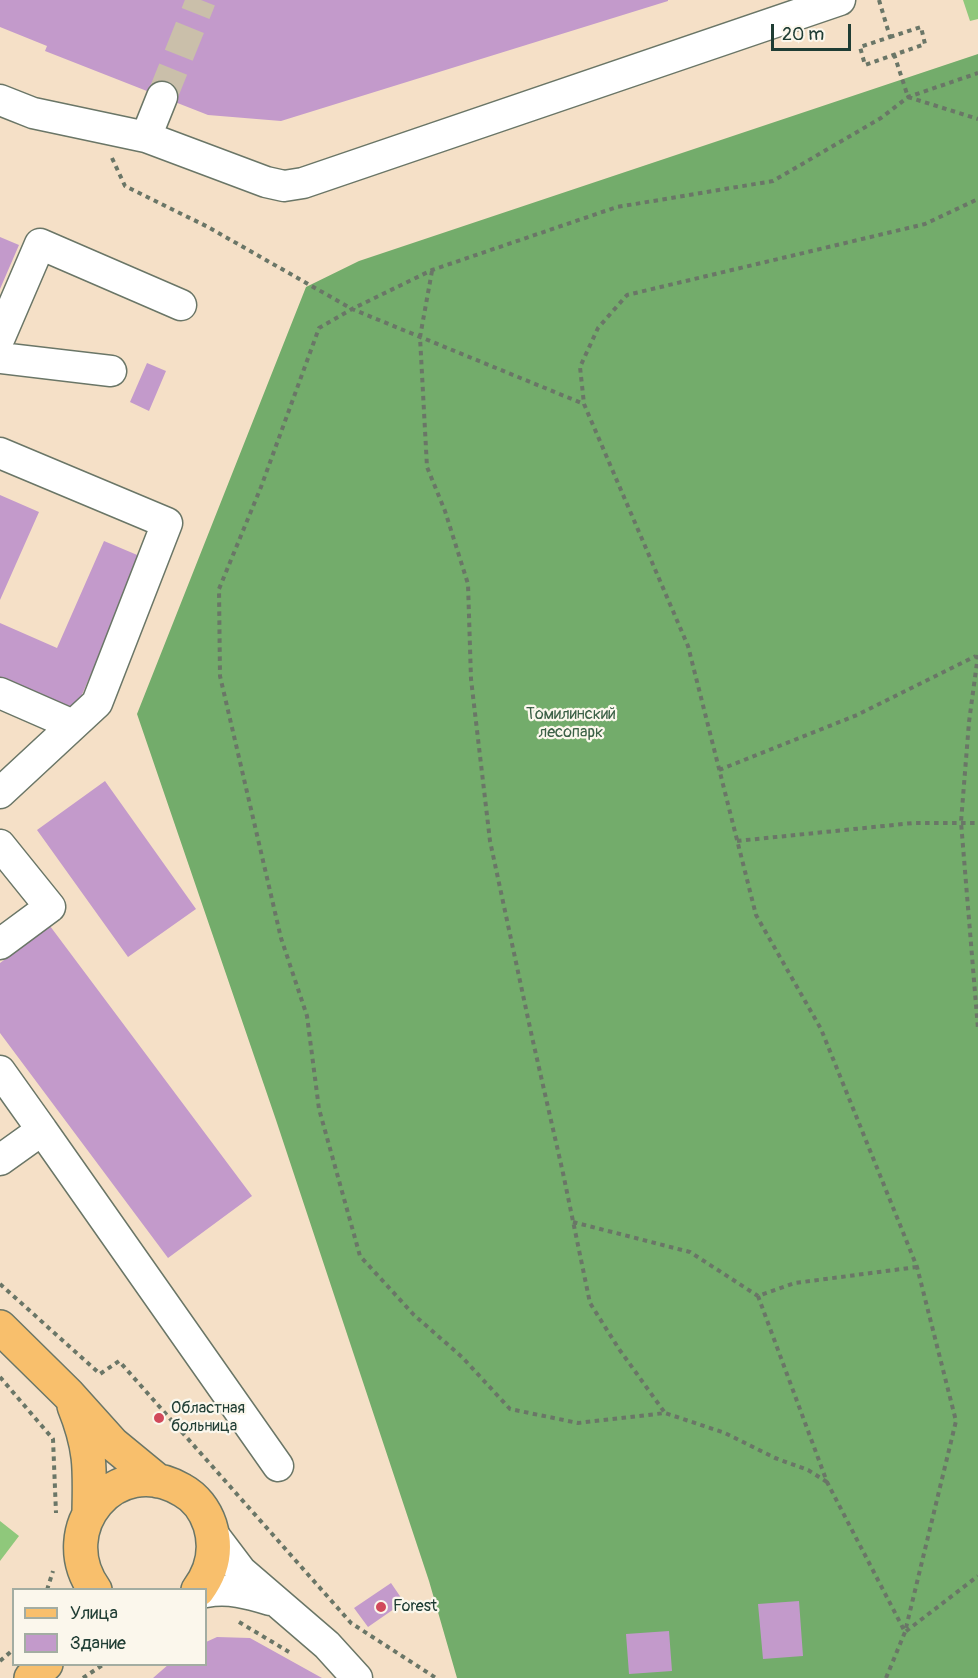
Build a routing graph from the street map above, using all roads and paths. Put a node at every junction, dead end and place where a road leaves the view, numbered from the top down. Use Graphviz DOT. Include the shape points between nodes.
graph roads {
  1 [pos="840,0"];
  2 [pos="879,0"];
  3 [pos="890,37"];
  4 [pos="894,54"];
  5 [pos="978,73"];
  6 [pos="908,97"];
  7 [pos="162,98"];
  8 [pos="0,100"];
  9 [pos="978,119"];
  10 [pos="147,137"];
  11 [pos="125,186"];
  12 [pos="978,199"];
  13 [pos="432,270"];
  14 [pos="181,305"];
  15 [pos="352,309"];
  16 [pos="0,337"];
  17 [pos="420,337"];
  18 [pos="0,358"];
  19 [pos="111,371"];
  20 [pos="584,404"];
  21 [pos="0,453"];
  22 [pos="977,655"];
  23 [pos="0,693"];
  24 [pos="73,725"];
  25 [pos="719,770"];
  26 [pos="0,793"];
  27 [pos="961,822"];
  28 [pos="978,823"];
  29 [pos="737,841"];
  30 [pos="0,845"];
  31 [pos="0,944"];
  32 [pos="978,1029"];
  33 [pos="0,1071"];
  34 [pos="42,1130"];
  35 [pos="0,1160"];
  36 [pos="573,1222"];
  37 [pos="917,1267"];
  38 [pos="0,1284"];
  39 [pos="758,1296"];
  40 [pos="0,1327"];
  41 [pos="0,1377"];
  42 [pos="68,1394"];
  43 [pos="665,1413"];
  44 [pos="278,1466"];
  45 [pos="158,1481"];
  46 [pos="827,1482"];
  47 [pos="89,1512"];
  48 [pos="57,1518"];
  49 [pos="213,1534"];
  50 [pos="71,1570"];
  51 [pos="978,1576"];
  52 [pos="49,1588"];
  53 [pos="94,1588"];
  54 [pos="200,1588"];
  55 [pos="207,1592"];
  56 [pos="279,1602"];
  57 [pos="236,1620"];
  58 [pos="905,1632"];
  59 [pos="12,1651"];
  60 [pos="297,1657"];
  61 [pos="0,1661"];
  62 [pos="45,1666"];
  63 [pos="102,1666"];
  64 [pos="31,1678"];
  65 [pos="83,1678"];
  66 [pos="356,1678"];
  67 [pos="436,1678"];
  68 [pos="886,1678"];
  1 -- 10 [label="street" via="303,183 284,186 266,182"];
  2 -- 3 [label="path"];
  3 -- 4 [label="path" via="860,47 865,64"];
  3 -- 4 [label="path" via="921,27 925,44"];
  4 -- 6 [label="path"];
  5 -- 6 [label="path"];
  6 -- 9 [label="path"];
  6 -- 13 [label="path" via="881,118 773,181 617,207"];
  7 -- 10 [label="street"];
  8 -- 10 [label="street" via="33,113"];
  11 -- 15 [label="path" via="208,227"];
  12 -- 20 [label="path" via="925,224 627,295 598,328 580,367"];
  13 -- 15 [label="path"];
  13 -- 17 [label="path"];
  14 -- 16 [label="street" via="40,244"];
  15 -- 17 [label="path"];
  15 -- 43 [label="path" via="319,328 219,589 219,600 220,676 281,938 307,1016 319,1109 360,1256 510,1409 578,1423"];
  17 -- 20 [label="path"];
  17 -- 36 [label="path" via="427,467 468,584 471,679 490,841"];
  18 -- 19 [label="street"];
  20 -- 25 [label="path" via="688,646"];
  21 -- 24 [label="street" via="167,523 97,703"];
  22 -- 25 [label="path" via="857,715"];
  22 -- 27 [label="path"];
  23 -- 24 [label="street"];
  24 -- 26 [label="street"];
  25 -- 29 [label="path"];
  27 -- 28 [label="path"];
  27 -- 29 [label="path" via="913,823"];
  27 -- 32 [label="path"];
  29 -- 37 [label="path" via="756,915 821,1029"];
  30 -- 31 [label="street" via="50,907"];
  33 -- 34 [label="street"];
  34 -- 35 [label="street"];
  34 -- 44 [label="street"];
  36 -- 39 [label="path" via="690,1252"];
  36 -- 43 [label="path" via="590,1303"];
  37 -- 39 [label="path" via="795,1282"];
  37 -- 58 [label="path" via="956,1421"];
  38 -- 67 [label="path" via="100,1374 119,1361 351,1623"];
  39 -- 46 [label="path"];
  40 -- 42 [label="main road"];
  41 -- 48 [label="path" via="52,1438"];
  42 -- 45 [label="main road" via="113,1444"];
  42 -- 47 [label="main road" via="85,1434 90,1468"];
  43 -- 46 [label="path" via="725,1432"];
  45 -- 47 [label="main road" via="134,1481 111,1489"];
  45 -- 49 [label="main road" via="188,1493 200,1505"];
  46 -- 58 [label="path"];
  47 -- 50 [label="main road"];
  49 -- 54 [label="main road" via="211,1566"];
  49 -- 56 [label="street" via="241,1571"];
  50 -- 52 [label="path"];
  50 -- 53 [label="main road" via="85,1575"];
  51 -- 58 [label="path"];
  55 -- 56 [label="street" via="242,1591"];
  56 -- 66 [label="street" via="327,1645"];
  57 -- 60 [label="path"];
  58 -- 68 [label="path"];
  59 -- 61 [label="path"];
  62 -- 64 [label="main road"];
  63 -- 65 [label="path"];
}
